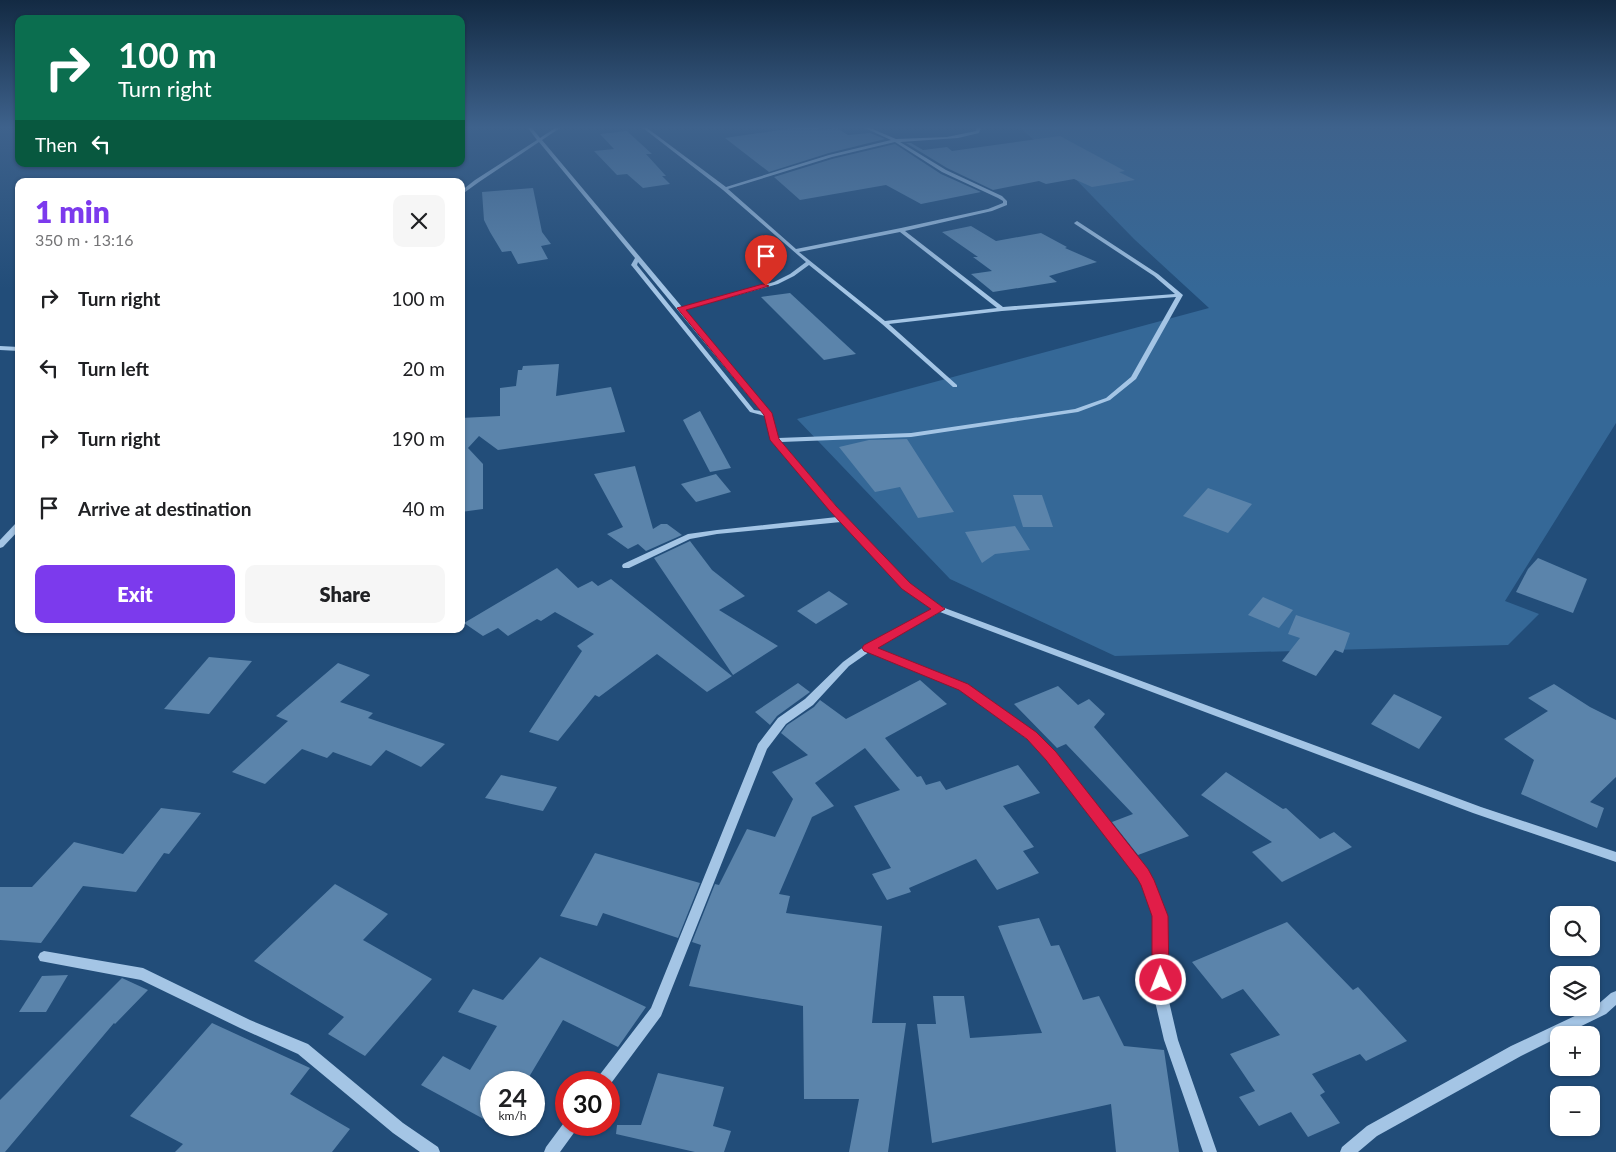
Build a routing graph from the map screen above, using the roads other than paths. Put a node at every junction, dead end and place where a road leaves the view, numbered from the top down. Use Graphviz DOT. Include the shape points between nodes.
graph roads {
  1 [pos="475,182"];
  2 [pos="574,182"];
  3 [pos="716,182"];
  4 [pos="749,182"];
  5 [pos="968,182"];
  6 [pos="725,189"];
  7 [pos="465,190"];
  8 [pos="1077,224"];
  9 [pos="901,230"];
  10 [pos="795,251"];
  11 [pos="638,258"];
  12 [pos="810,262"];
  13 [pos="1180,295"];
  14 [pos="681,308"];
  15 [pos="1002,308"];
  16 [pos="884,323"];
  17 [pos="0,348"];
  18 [pos="15,349"];
  19 [pos="955,386"];
  20 [pos="768,415"];
  21 [pos="775,440"];
  22 [pos="844,519"];
  23 [pos="15,530"];
  24 [pos="0,545"];
  25 [pos="626,566"];
  26 [pos="939,609"];
  27 [pos="868,648"];
  28 [pos="1616,858"];
  29 [pos="44,957"];
  30 [pos="1616,997"];
  31 [pos="611,1071"];
  32 [pos="563,1136"];
  33 [pos="433,1152"];
  34 [pos="551,1152"];
  35 [pos="1210,1152"];
  36 [pos="1347,1152"];
  1 -- 7 [label="street"];
  2 -- 11 [label="street"];
  3 -- 6 [label="street"];
  4 -- 6 [label="street"];
  5 -- 9 [label="street" via="990,192 1005,204"];
  6 -- 10 [label="street"];
  8 -- 13 [label="street" via="1156,275"];
  9 -- 10 [label="street"];
  9 -- 15 [label="street"];
  10 -- 12 [label="street"];
  11 -- 14 [label="street"];
  11 -- 20 [label="street" via="634,265 752,411"];
  12 -- 14 [label="street" via="776,283"];
  12 -- 16 [label="street"];
  13 -- 15 [label="street"];
  13 -- 21 [label="street" via="1134,378 1108,399 1076,411 911,435"];
  14 -- 20 [label="street"];
  15 -- 16 [label="street"];
  16 -- 19 [label="street"];
  17 -- 18 [label="street"];
  20 -- 21 [label="street"];
  21 -- 22 [label="street"];
  22 -- 25 [label="street" via="688,537"];
  22 -- 26 [label="street" via="906,586"];
  23 -- 24 [label="street"];
  26 -- 27 [label="street"];
  26 -- 28 [label="street" via="1477,810"];
  27 -- 31 [label="street" via="846,664 809,702 782,721 762,747 656,1012"];
  27 -- 35 [label="street" via="963,687 1031,736 1057,763 1143,873 1160,916 1161,997 1171,1040"];
  29 -- 33 [label="street" via="143,974 303,1049 398,1128"];
  30 -- 36 [label="street" via="1601,1010 1516,1052 1372,1131"];
  32 -- 34 [label="street"];
}
